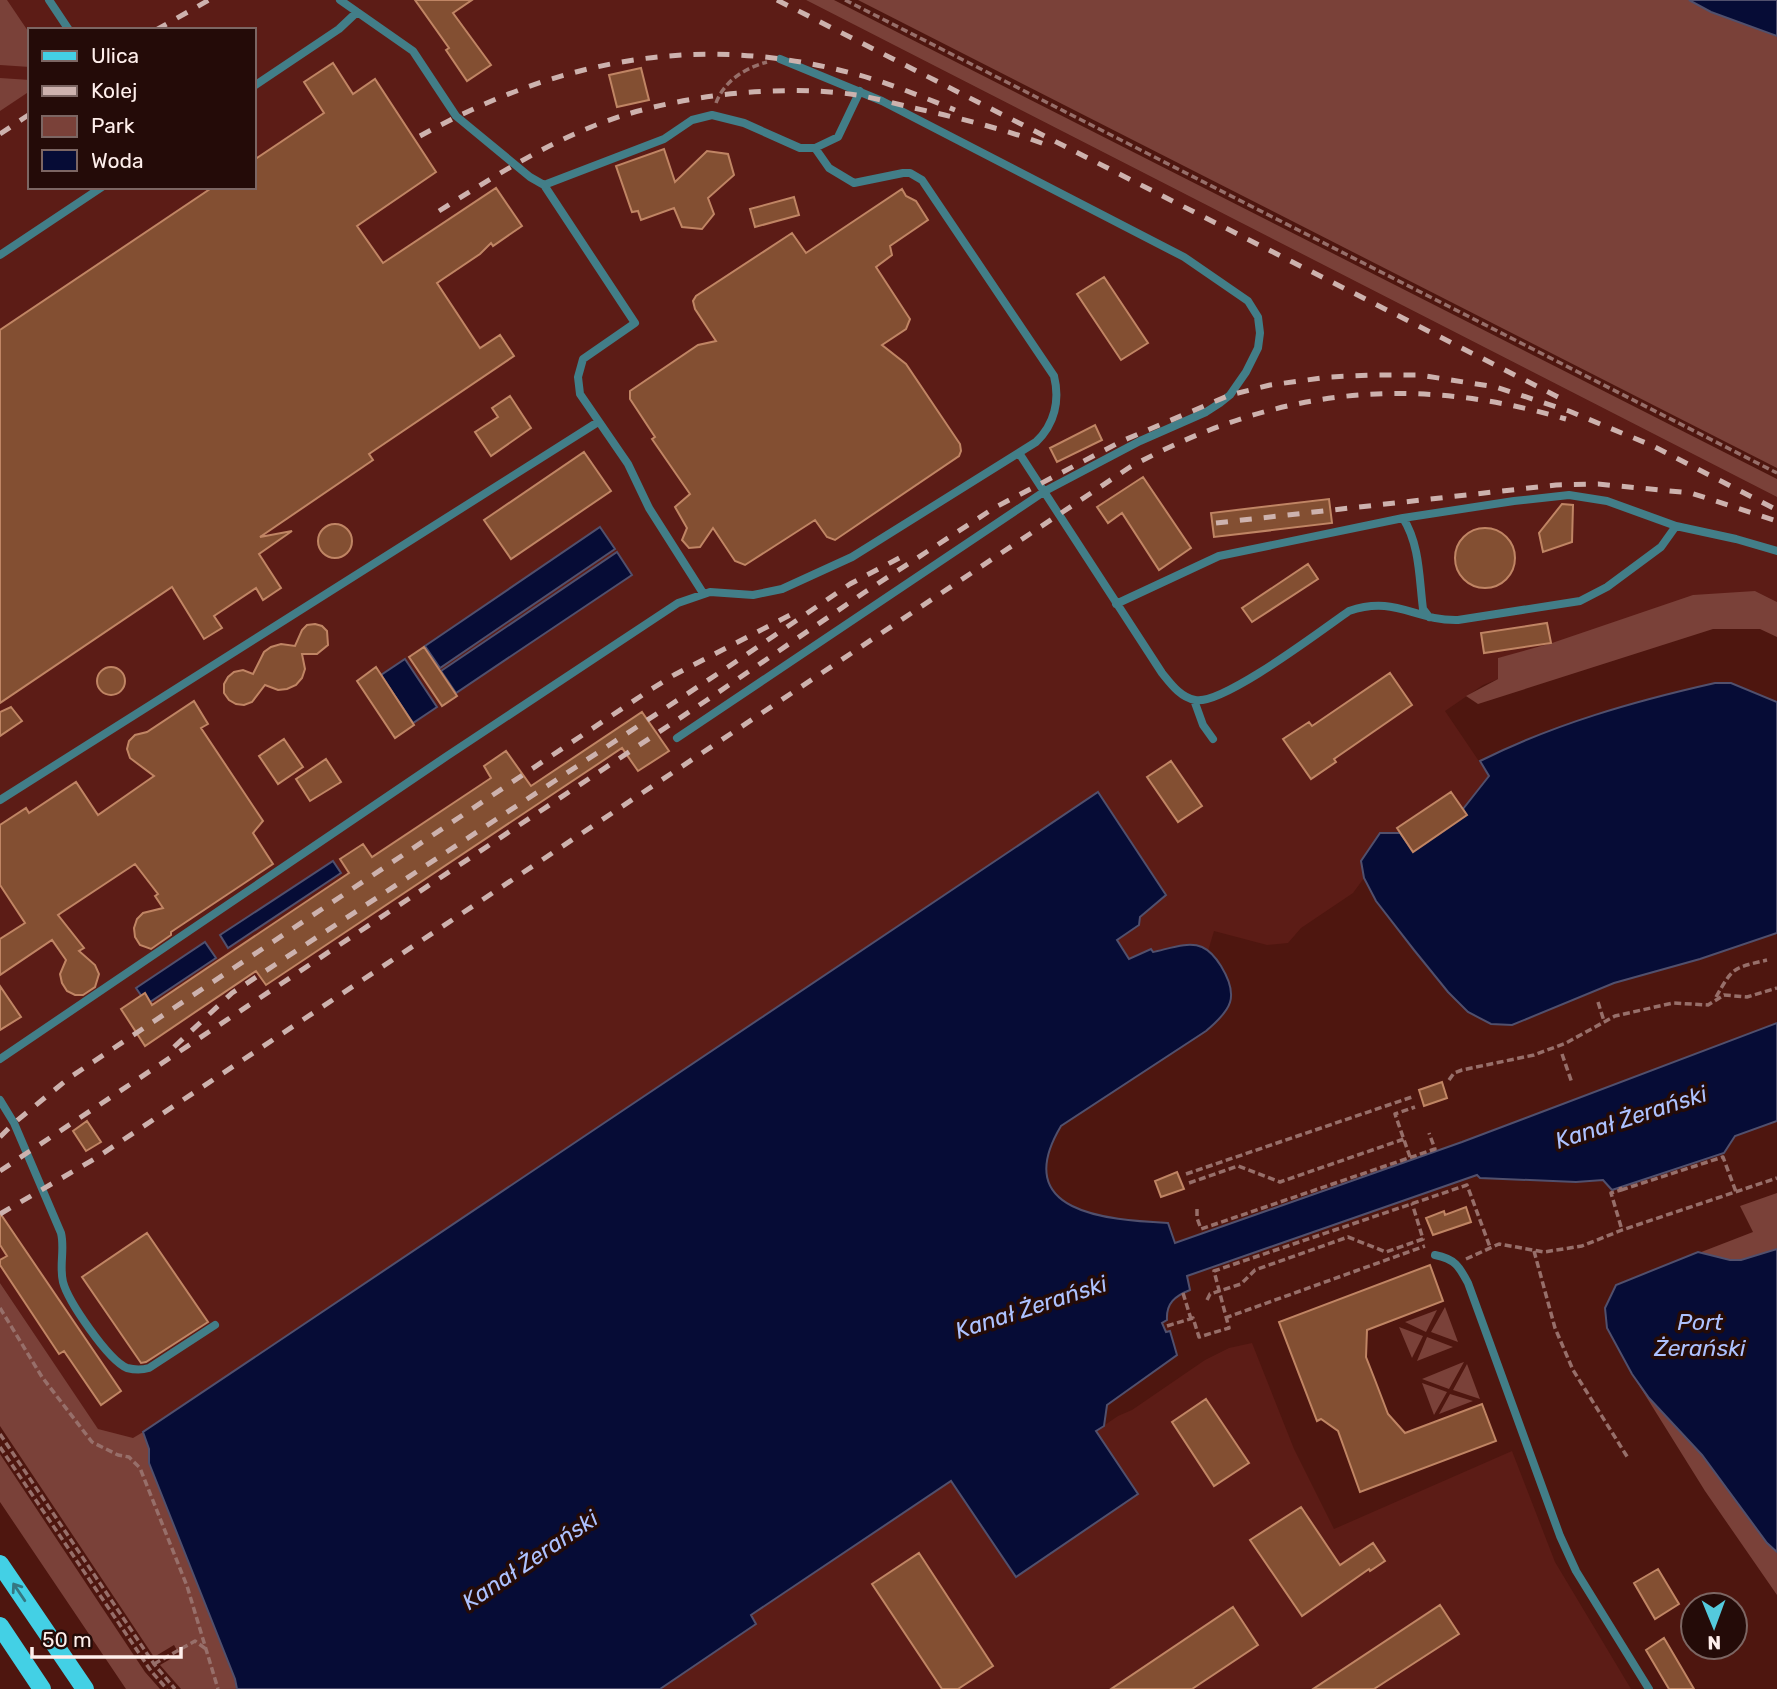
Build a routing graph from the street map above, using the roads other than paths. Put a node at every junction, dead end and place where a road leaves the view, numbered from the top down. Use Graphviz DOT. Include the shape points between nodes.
graph roads {
  1 [pos="49,0"];
  2 [pos="340,0"];
  3 [pos="357,12"];
  4 [pos="68,28"];
  5 [pos="780,59"];
  6 [pos="256,85"];
  7 [pos="860,91"];
  8 [pos="815,148"];
  9 [pos="544,185"];
  10 [pos="99,189"];
  11 [pos="0,255"];
  12 [pos="598,422"];
  13 [pos="1019,453"];
  14 [pos="1045,491"];
  15 [pos="1403,518"];
  16 [pos="1676,526"];
  17 [pos="1777,551"];
  18 [pos="703,593"];
  19 [pos="1116,604"];
  20 [pos="1429,617"];
  21 [pos="1194,700"];
  22 [pos="677,738"];
  23 [pos="1213,740"];
  24 [pos="0,800"];
  25 [pos="0,1059"];
  26 [pos="0,1101"];
  27 [pos="1435,1255"];
  28 [pos="215,1325"];
  29 [pos="0,1564"];
  30 [pos="0,1626"];
  31 [pos="42,1689"];
  32 [pos="85,1689"];
  33 [pos="1649,1689"];
  1 -- 4 [label="lane"];
  2 -- 3 [label="lane"];
  3 -- 6 [label="lane" via="340,29"];
  3 -- 9 [label="lane" via="413,51 466,126"];
  5 -- 7 [label="lane"];
  7 -- 8 [label="lane" via="838,137"];
  7 -- 14 [label="lane" via="1184,257 1248,301 1258,317 1258,348 1230,395 1206,412"];
  8 -- 9 [label="lane" via="800,148 744,123 712,115 692,120 664,139"];
  8 -- 13 [label="lane" via="829,168 854,183 903,173 922,180 1043,358 1054,376 1058,402 1046,433"];
  9 -- 12 [label="lane" via="635,323 583,359 580,394"];
  10 -- 11 [label="lane"];
  12 -- 18 [label="lane" via="628,464 649,508"];
  12 -- 24 [label="lane"];
  13 -- 14 [label="lane"];
  13 -- 18 [label="lane" via="852,557 782,589 753,595"];
  14 -- 19 [label="lane"];
  14 -- 22 [label="lane"];
  15 -- 16 [label="lane" via="1569,495 1607,501"];
  15 -- 19 [label="lane" via="1219,556"];
  15 -- 20 [label="lane" via="1412,531 1423,609"];
  16 -- 17 [label="lane"];
  16 -- 20 [label="lane" via="1661,547 1580,601 1458,620"];
  18 -- 25 [label="lane" via="646,622"];
  19 -- 21 [label="lane" via="1162,673 1178,692"];
  20 -- 21 [label="lane" via="1388,605 1349,611 1233,690"];
  21 -- 23 [label="lane"];
  26 -- 28 [label="lane" via="14,1122 61,1233 66,1292 105,1350 127,1367 149,1368"];
  27 -- 33 [label="lane" via="1458,1264 1468,1283 1560,1536 1576,1571"];
  32 -- 29 [label="main road, one-way"];
  30 -- 31 [label="main road"];
}
